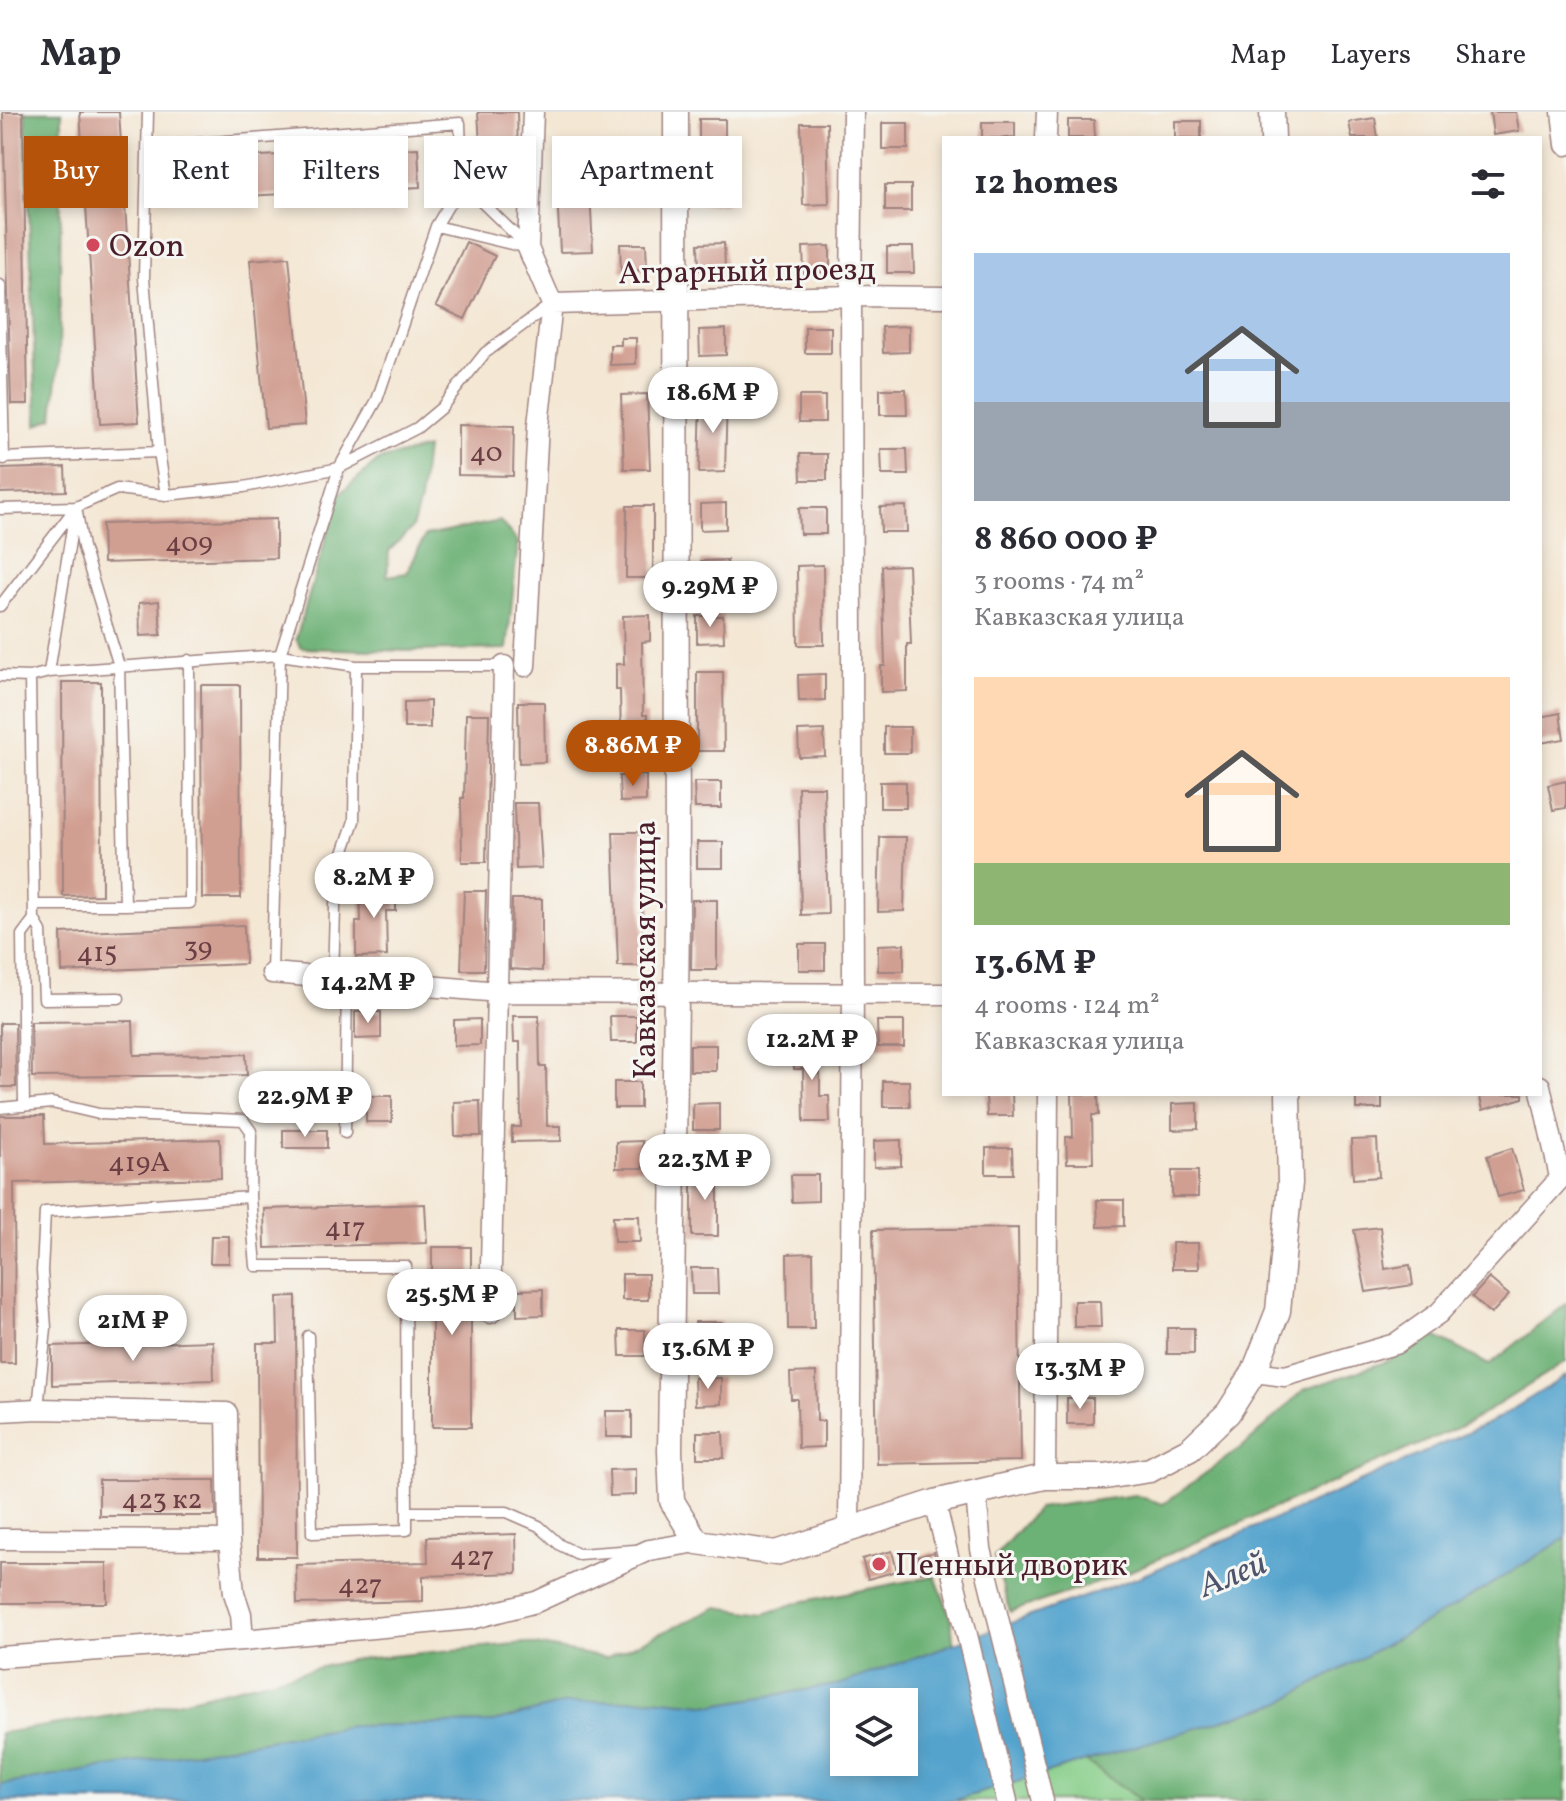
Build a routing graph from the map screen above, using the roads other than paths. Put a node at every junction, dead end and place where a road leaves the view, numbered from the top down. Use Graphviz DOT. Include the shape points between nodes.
graph roads {
  1 [pos="148,112"];
  2 [pos="533,112"];
  3 [pos="676,112"];
  4 [pos="853,112"];
  5 [pos="1047,112"];
  6 [pos="1272,112"];
  7 [pos="1562,112"];
  8 [pos="460,117"];
  9 [pos="147,136"];
  10 [pos="258,136"];
  11 [pos="1046,136"];
  12 [pos="1273,136"];
  13 [pos="1566,145"];
  14 [pos="146,208"];
  15 [pos="447,208"];
  16 [pos="487,208"];
  17 [pos="436,226"];
  18 [pos="528,248"];
  19 [pos="0,285"];
  20 [pos="851,296"];
  21 [pos="942,297"];
  22 [pos="677,301"];
  23 [pos="552,304"];
  24 [pos="159,452"];
  25 [pos="2,458"];
  26 [pos="339,468"];
  27 [pos="166,495"];
  28 [pos="76,507"];
  29 [pos="0,509"];
  30 [pos="0,606"];
  31 [pos="280,655"];
  32 [pos="189,660"];
  33 [pos="119,666"];
  34 [pos="356,666"];
  35 [pos="514,666"];
  36 [pos="49,672"];
  37 [pos="0,676"];
  38 [pos="30,677"];
  39 [pos="34,905"];
  40 [pos="125,905"];
  41 [pos="34,919"];
  42 [pos="272,973"];
  43 [pos="340,978"];
  44 [pos="853,991"];
  45 [pos="499,992"];
  46 [pos="676,992"];
  47 [pos="942,994"];
  48 [pos="119,998"];
  49 [pos="1542,1094"];
  50 [pos="1048,1096"];
  51 [pos="1288,1096"];
  52 [pos="24,1106"];
  53 [pos="0,1108"];
  54 [pos="345,1133"];
  55 [pos="1563,1174"];
  56 [pos="250,1197"];
  57 [pos="490,1313"];
  58 [pos="308,1336"];
  59 [pos="1254,1372"];
  60 [pos="38,1409"];
  61 [pos="0,1411"];
  62 [pos="1045,1477"];
  63 [pos="976,1493"];
  64 [pos="935,1502"];
  65 [pos="407,1512"];
  66 [pos="849,1531"];
  67 [pos="0,1539"];
  68 [pos="229,1540"];
  69 [pos="697,1542"];
  70 [pos="649,1550"];
  71 [pos="243,1640"];
  72 [pos="0,1657"];
  73 [pos="1007,1801"];
  74 [pos="1043,1801"];
  1 -- 9 [label="lane"];
  2 -- 18 [label="street"];
  3 -- 22 [label="street, Кавказская улица"];
  4 -- 20 [label="street"];
  5 -- 11 [label="street"];
  6 -- 12 [label="street"];
  7 -- 13 [label="street"];
  8 -- 10 [label="lane"];
  14 -- 24 [label="lane" via="144,278"];
  15 -- 17 [label="lane"];
  16 -- 18 [label="lane"];
  17 -- 18 [label="lane"];
  17 -- 26 [label="lane" via="377,400"];
  18 -- 23 [label="street"];
  19 -- 25 [label="lane"];
  20 -- 21 [label="street, Аграрный проезд"];
  20 -- 22 [label="street, Аграрный проезд"];
  20 -- 44 [label="street"];
  22 -- 23 [label="street, Аграрный проезд"];
  22 -- 46 [label="street, Кавказская улица"];
  23 -- 26 [label="lane" via="485,353 441,408 417,428"];
  23 -- 35 [label="street"];
  24 -- 25 [label="lane"];
  24 -- 27 [label="lane"];
  26 -- 27 [label="lane" via="244,487"];
  26 -- 31 [label="lane"];
  27 -- 28 [label="lane" via="117,489"];
  28 -- 29 [label="lane"];
  28 -- 30 [label="lane"];
  28 -- 33 [label="lane"];
  28 -- 36 [label="lane"];
  31 -- 32 [label="lane"];
  31 -- 34 [label="lane"];
  31 -- 42 [label="lane"];
  32 -- 33 [label="lane"];
  32 -- 40 [label="lane" via="190,903"];
  33 -- 36 [label="lane"];
  33 -- 40 [label="lane"];
  34 -- 35 [label="lane"];
  34 -- 43 [label="lane" via="354,821 336,874"];
  35 -- 45 [label="street"];
  36 -- 38 [label="lane"];
  37 -- 38 [label="lane"];
  38 -- 39 [label="lane"];
  39 -- 40 [label="lane"];
  39 -- 41 [label="lane"];
  41 -- 48 [label="lane" via="41,931 44,999"];
  41 -- 52 [label="lane" via="22,935"];
  42 -- 43 [label="street"];
  43 -- 45 [label="street"];
  43 -- 54 [label="lane"];
  44 -- 46 [label="street"];
  44 -- 47 [label="street"];
  44 -- 66 [label="street"];
  45 -- 46 [label="street"];
  45 -- 57 [label="street"];
  46 -- 69 [label="street, Кавказская улица" via="670,1451 672,1501"];
  49 -- 55 [label="street"];
  50 -- 62 [label="street"];
  51 -- 59 [label="street" via="1290,1183 1278,1311"];
  52 -- 53 [label="lane"];
  52 -- 56 [label="lane" via="52,1103 99,1114 243,1120 251,1131"];
  55 -- 59 [label="street" via="1439,1313 1395,1344 1285,1376"];
  56 -- 60 [label="lane" via="45,1212 46,1328"];
  56 -- 65 [label="lane" via="256,1266 406,1266"];
  58 -- 65 [label="lane" via="312,1533 407,1530"];
  59 -- 62 [label="street" via="1228,1413 1190,1449 1150,1470"];
  60 -- 61 [label="street"];
  60 -- 68 [label="street" via="227,1413"];
  62 -- 63 [label="street"];
  63 -- 64 [label="street"];
  63 -- 74 [label="street" via="981,1549"];
  64 -- 66 [label="street"];
  64 -- 73 [label="street"];
  65 -- 70 [label="lane" via="507,1512 539,1526 578,1554"];
  66 -- 69 [label="street" via="776,1553"];
  67 -- 68 [label="street"];
  68 -- 71 [label="street"];
  69 -- 70 [label="street"];
  70 -- 71 [label="street" via="536,1602 471,1619"];
  71 -- 72 [label="street"];
}
